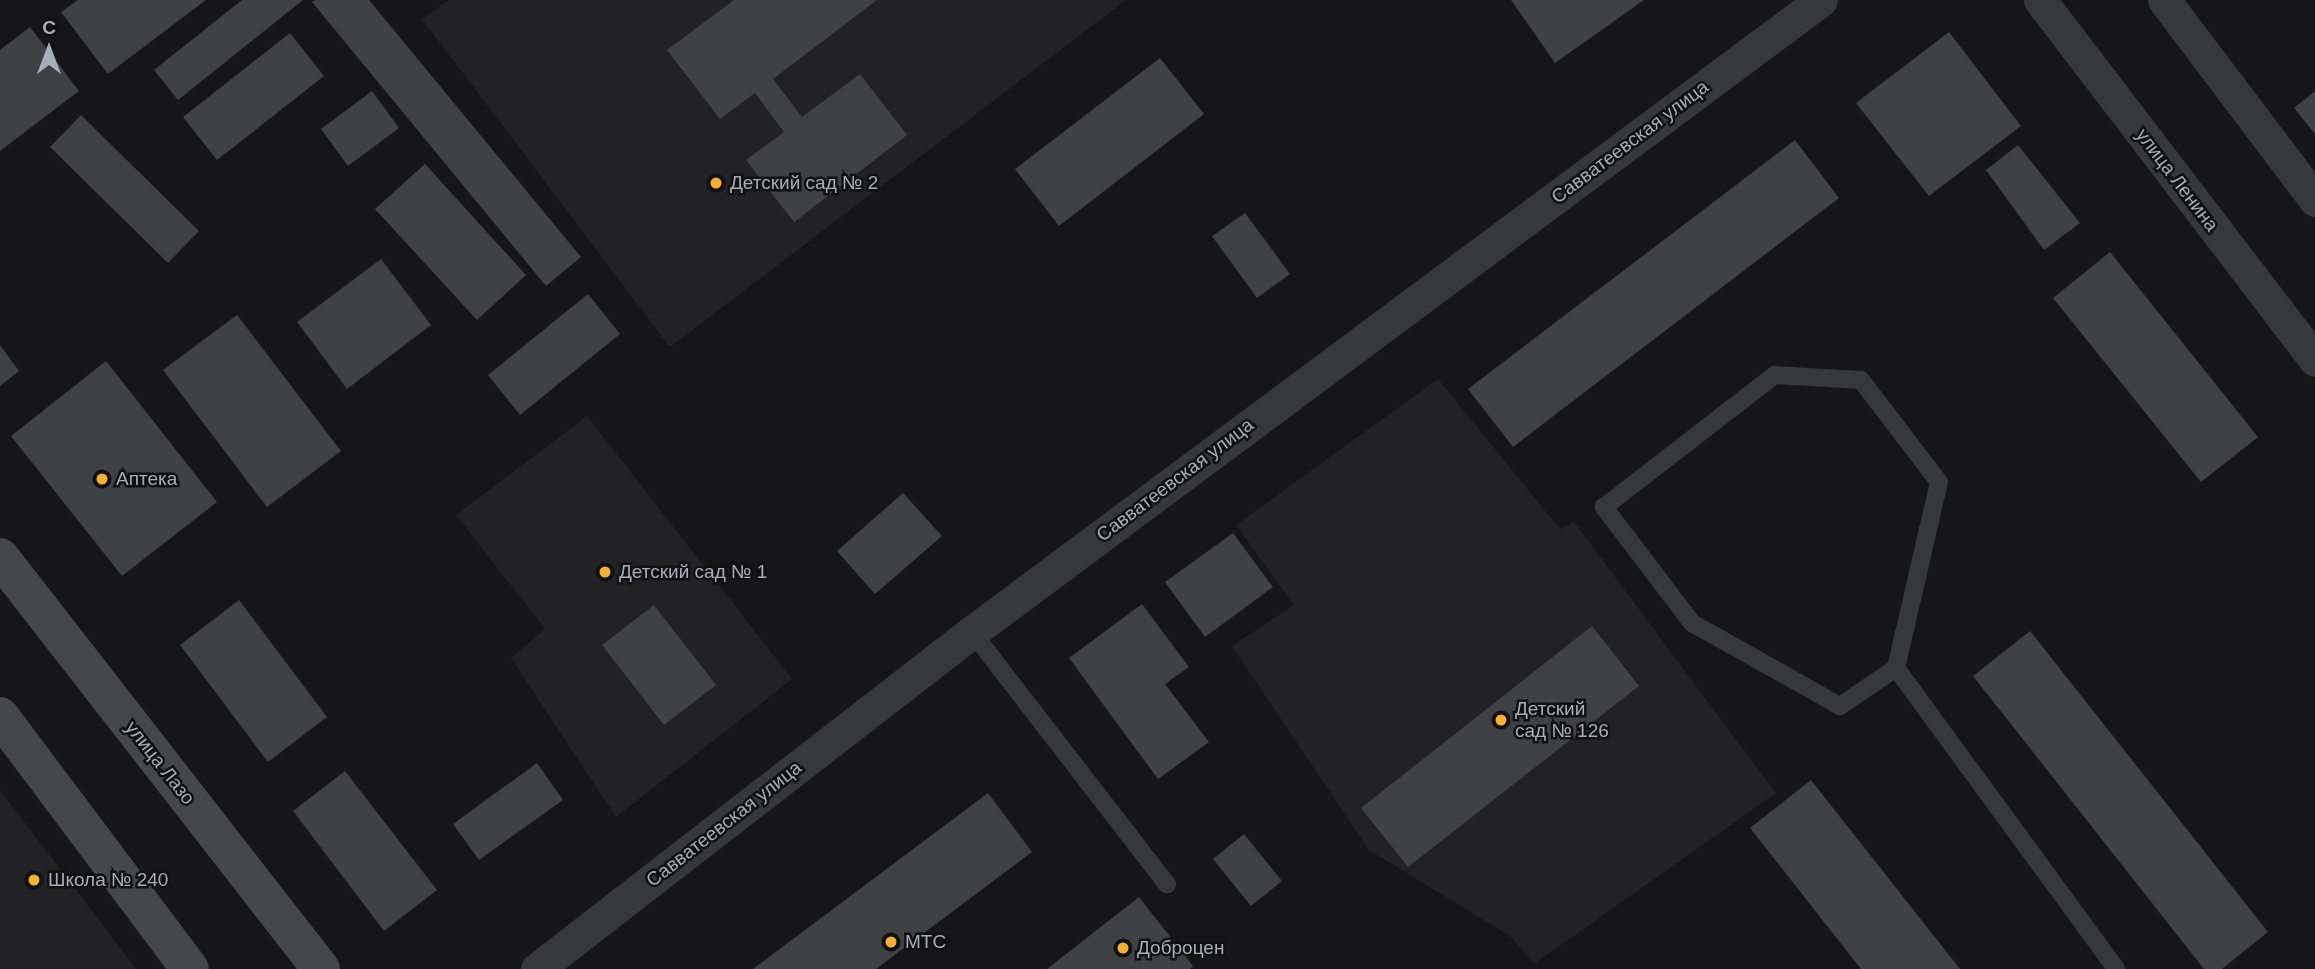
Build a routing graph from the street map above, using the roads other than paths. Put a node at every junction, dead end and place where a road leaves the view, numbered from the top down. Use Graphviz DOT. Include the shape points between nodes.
graph roads {
  1 [pos="1821,0"];
  2 [pos="2040,0"];
  3 [pos="2164,0"];
  4 [pos="2315,200"];
  5 [pos="2315,359"];
  6 [pos="0,557"];
  7 [pos="972,632"];
  8 [pos="1896,668"];
  9 [pos="0,716"];
  10 [pos="1167,884"];
  11 [pos="190,969"];
  12 [pos="321,969"];
  13 [pos="537,969"];
  14 [pos="2116,969"];
  1 -- 7 [label="street, Савватеевская улица"];
  2 -- 5 [label="street, улица Ленина"];
  3 -- 4 [label="street"];
  6 -- 12 [label="street, улица Лазо"];
  7 -- 10 [label="lane"];
  7 -- 13 [label="street, Савватеевская улица"];
  8 -- 8 [label="lane" via="1840,706 1829,700 1692,623 1604,507 1775,375 1861,380 1939,482"];
  8 -- 14 [label="lane"];
  9 -- 11 [label="street"];
}
